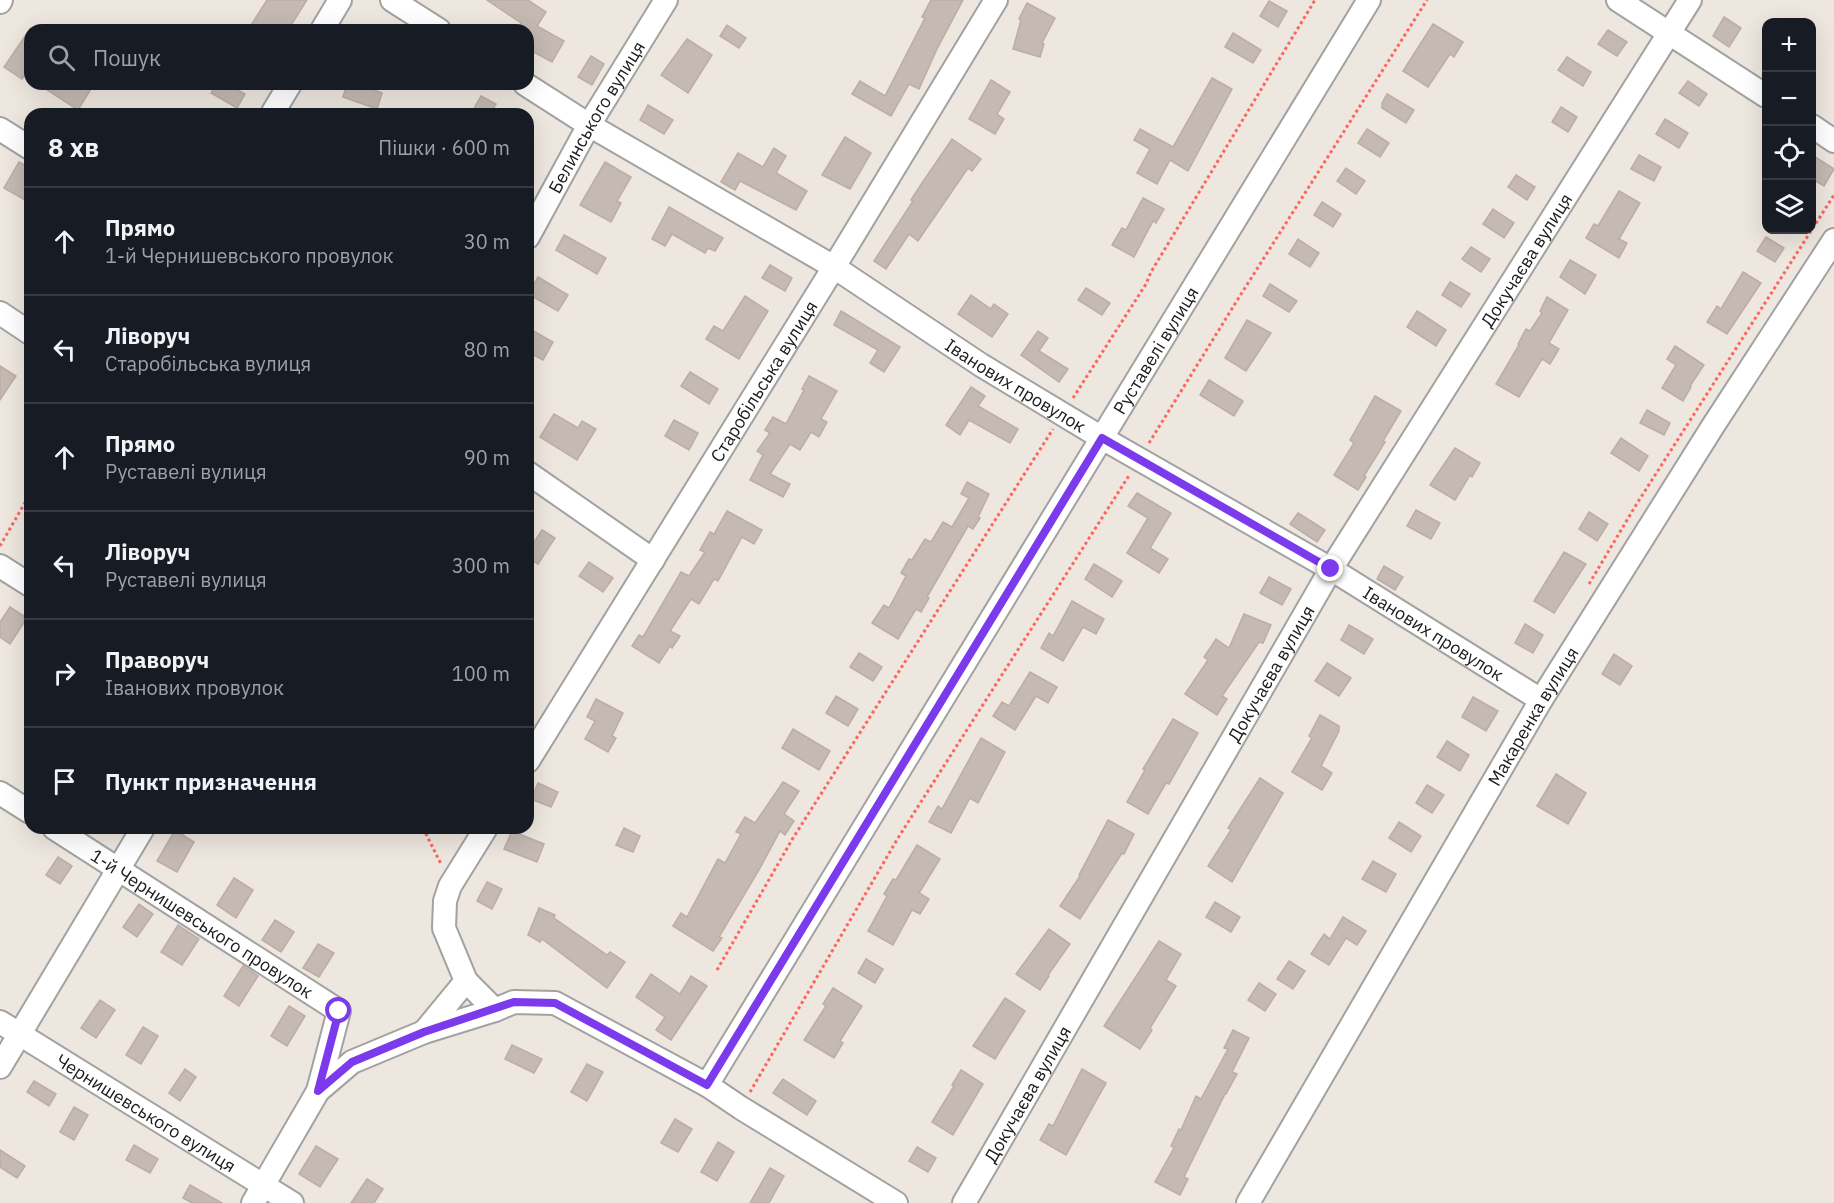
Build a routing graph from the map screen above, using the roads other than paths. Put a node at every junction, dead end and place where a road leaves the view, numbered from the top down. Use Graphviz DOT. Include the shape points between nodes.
graph roads {
  1 [pos="340,0"];
  2 [pos="392,0"];
  3 [pos="666,0"];
  4 [pos="996,0"];
  5 [pos="1369,0"];
  6 [pos="1618,0"];
  7 [pos="1690,0"];
  8 [pos="326,24"];
  9 [pos="430,24"];
  10 [pos="1670,32"];
  11 [pos="286,90"];
  12 [pos="534,90"];
  13 [pos="1762,93"];
  14 [pos="276,108"];
  15 [pos="589,125"];
  16 [pos="0,129"];
  17 [pos="1816,129"];
  18 [pos="1834,141"];
  19 [pos="24,144"];
  20 [pos="534,226"];
  21 [pos="1834,240"];
  22 [pos="834,267"];
  23 [pos="0,313"];
  24 [pos="24,329"];
  25 [pos="1102,438"];
  26 [pos="534,477"];
  27 [pos="653,560"];
  28 [pos="0,566"];
  29 [pos="1331,569"];
  30 [pos="24,581"];
  31 [pos="1541,700"];
  32 [pos="534,751"];
  33 [pos="0,793"];
  34 [pos="24,808"];
  35 [pos="63,834"];
  36 [pos="139,834"];
  37 [pos="482,834"];
  38 [pos="117,869"];
  39 [pos="466,981"];
  40 [pos="495,1010"];
  41 [pos="0,1022"];
  42 [pos="424,1032"];
  43 [pos="20,1033"];
  44 [pos="0,1067"];
  45 [pos="707,1085"];
  46 [pos="318,1091"];
  47 [pos="258,1195"];
  48 [pos="292,1203"];
  49 [pos="896,1203"];
  50 [pos="964,1203"];
  51 [pos="1248,1203"];
  1 -- 8 [label="street"];
  2 -- 9 [label="street"];
  3 -- 15 [label="street, Белинського вулиця"];
  4 -- 22 [label="street, Старобільська вулиця"];
  5 -- 25 [label="street, Руставелі вулиця"];
  6 -- 10 [label="street"];
  7 -- 10 [label="street, Докучаєва вулиця"];
  10 -- 13 [label="street"];
  10 -- 29 [label="street, Докучаєва вулиця"];
  11 -- 14 [label="street"];
  12 -- 15 [label="street, Іванових провулок"];
  15 -- 20 [label="street, Белинського вулиця"];
  15 -- 22 [label="street, Іванових провулок"];
  16 -- 19 [label="street"];
  17 -- 18 [label="street"];
  21 -- 31 [label="street, Макаренка вулиця"];
  22 -- 25 [label="street, Іванових провулок" via="981,365"];
  22 -- 27 [label="street, Старобільська вулиця"];
  23 -- 24 [label="street"];
  25 -- 29 [label="street, Іванових провулок"];
  25 -- 45 [label="street, Руставелі вулиця"];
  26 -- 27 [label="street"];
  27 -- 32 [label="street, Старобільська вулиця"];
  28 -- 30 [label="street"];
  29 -- 31 [label="street, Іванових провулок"];
  29 -- 50 [label="street, Докучаєва вулиця"];
  31 -- 51 [label="street, Макаренка вулиця"];
  33 -- 34 [label="street"];
  35 -- 38 [label="street, 1-й Чернишевського провулок"];
  36 -- 38 [label="street"];
  37 -- 39 [label="street" via="450,885 445,901 444,928"];
  38 -- 43 [label="street"];
  38 -- 46 [label="street, 1-й Чернишевського провулок" via="339,1011"];
  39 -- 40 [label="street"];
  39 -- 42 [label="street"];
  40 -- 42 [label="street"];
  40 -- 45 [label="street" via="514,1002 555,1003"];
  41 -- 43 [label="street, Чернишевського вулиця"];
  42 -- 46 [label="street" via="352,1062"];
  43 -- 44 [label="street"];
  43 -- 47 [label="street, Чернишевського вулиця"];
  45 -- 49 [label="street"];
  46 -- 47 [label="street"];
  47 -- 48 [label="street, Чернишевського вулиця"];
}
